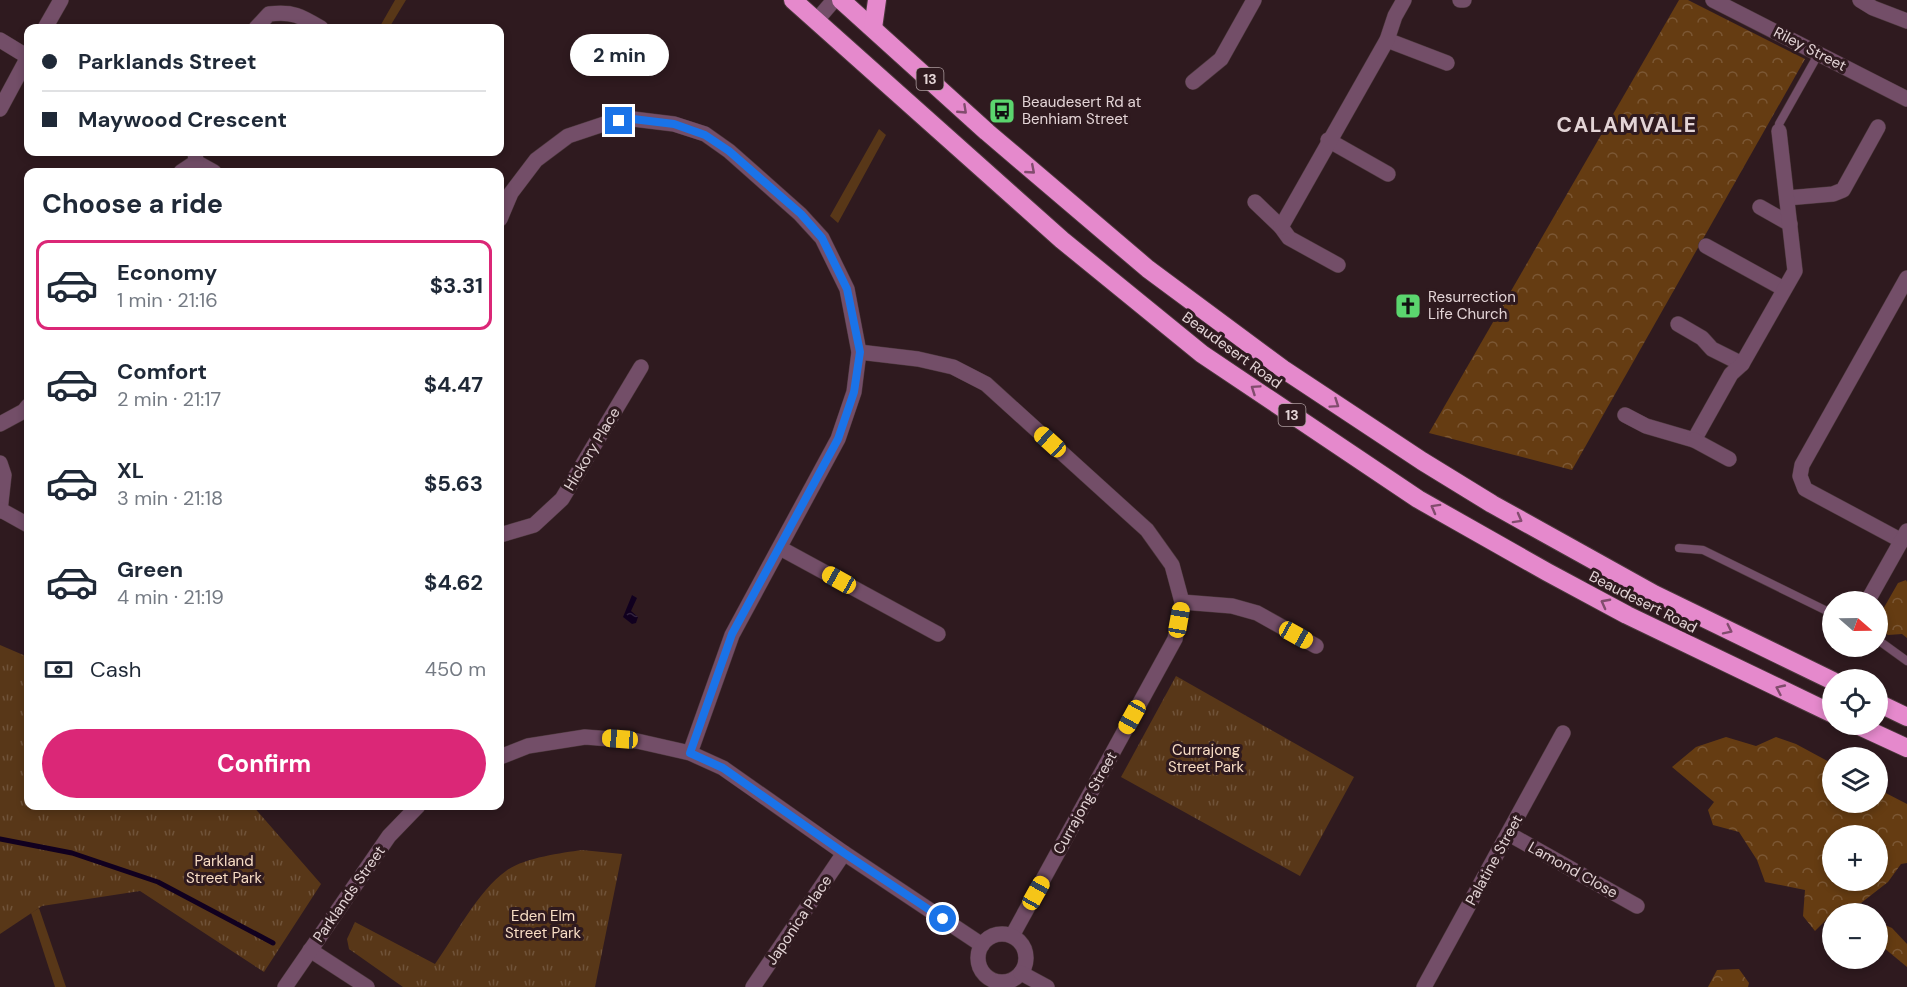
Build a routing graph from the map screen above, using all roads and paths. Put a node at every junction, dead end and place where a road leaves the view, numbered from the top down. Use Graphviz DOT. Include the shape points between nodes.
graph roads {
  1 [pos="61,0"];
  2 [pos="302,0"];
  3 [pos="834,0"];
  4 [pos="841,0"];
  5 [pos="877,0"];
  6 [pos="1254,0"];
  7 [pos="1404,0"];
  8 [pos="1713,0"];
  9 [pos="1860,0"];
  10 [pos="799,2"];
  11 [pos="269,7"];
  12 [pos="303,17"];
  13 [pos="816,21"];
  14 [pos="1907,21"];
  15 [pos="47,24"];
  16 [pos="258,24"];
  17 [pos="314,24"];
  18 [pos="873,28"];
  19 [pos="0,40"];
  20 [pos="1387,40"];
  21 [pos="1819,53"];
  22 [pos="24,55"];
  23 [pos="1447,63"];
  24 [pos="24,64"];
  25 [pos="1193,82"];
  26 [pos="1907,99"];
  27 [pos="0,109"];
  28 [pos="1878,127"];
  29 [pos="1779,131"];
  30 [pos="1328,140"];
  31 [pos="195,157"];
  32 [pos="185,168"];
  33 [pos="209,168"];
  34 [pos="1388,174"];
  35 [pos="1787,198"];
  36 [pos="1254,202"];
  37 [pos="1760,207"];
  38 [pos="504,210"];
  39 [pos="1790,224"];
  40 [pos="1281,227"];
  41 [pos="1706,246"];
  42 [pos="1338,266"];
  43 [pos="1907,278"];
  44 [pos="1784,289"];
  45 [pos="1678,324"];
  46 [pos="860,352"];
  47 [pos="1742,364"];
  48 [pos="641,367"];
  49 [pos="24,411"];
  50 [pos="1625,415"];
  51 [pos="0,424"];
  52 [pos="1694,440"];
  53 [pos="1729,459"];
  54 [pos="0,463"];
  55 [pos="0,510"];
  56 [pos="24,523"];
  57 [pos="504,534"];
  58 [pos="1904,536"];
  59 [pos="780,548"];
  60 [pos="1680,548"];
  61 [pos="1873,591"];
  62 [pos="1182,602"];
  63 [pos="1822,609"];
  64 [pos="938,634"];
  65 [pos="1316,646"];
  66 [pos="1888,647"];
  67 [pos="1907,661"];
  68 [pos="1822,676"];
  69 [pos="1888,708"];
  70 [pos="1822,709"];
  71 [pos="1907,717"];
  72 [pos="1563,734"];
  73 [pos="1879,735"];
  74 [pos="1907,748"];
  75 [pos="690,753"];
  76 [pos="504,755"];
  77 [pos="414,810"];
  78 [pos="1509,834"];
  79 [pos="844,853"];
  80 [pos="1637,906"];
  81 [pos="1012,936"];
  82 [pos="982,945"];
  83 [pos="310,950"];
  84 [pos="1021,973"];
  85 [pos="986,982"];
  86 [pos="285,987"];
  87 [pos="367,987"];
  88 [pos="753,987"];
  89 [pos="1047,987"];
  90 [pos="1425,987"];
  1 -- 15 [label="street"];
  2 -- 12 [label="street"];
  3 -- 13 [label="street"];
  4 -- 18 [label="highway, Beaudesert Road / 13"];
  5 -- 18 [label="highway"];
  6 -- 25 [label="street" via="1221,59"];
  7 -- 20 [label="street"];
  8 -- 21 [label="street, Riley Street"];
  9 -- 14 [label="street"];
  10 -- 13 [label="highway, Beaudesert Road / 13"];
  11 -- 12 [label="street"];
  11 -- 16 [label="street"];
  12 -- 17 [label="street"];
  70 -- 13 [label="highway, Beaudesert Road / 13, one-way" via="1628,615 1419,499 1202,354 1062,240"];
  18 -- 68 [label="highway, Beaudesert Road / 13, one-way" via="995,139 1148,269 1353,417 1577,552"];
  19 -- 22 [label="street"];
  20 -- 23 [label="street"];
  20 -- 30 [label="street"];
  21 -- 26 [label="street, Riley Street"];
  21 -- 29 [label="lane" via="1779,124"];
  24 -- 27 [label="street"];
  28 -- 35 [label="street" via="1843,190"];
  29 -- 35 [label="street"];
  30 -- 34 [label="street"];
  30 -- 40 [label="street"];
  31 -- 32 [label="street"];
  31 -- 33 [label="street"];
  35 -- 39 [label="street"];
  36 -- 40 [label="street"];
  37 -- 39 [label="street"];
  38 -- 46 [label="street" via="511,193 536,160 568,136 633,119 674,124 705,135 801,214 822,238 847,289"];
  39 -- 44 [label="street" via="1795,271"];
  40 -- 42 [label="street" via="1289,237"];
  41 -- 44 [label="street"];
  43 -- 58 [label="street" via="1802,465 1800,476 1805,489"];
  44 -- 47 [label="street"];
  45 -- 47 [label="street" via="1712,349"];
  46 -- 59 [label="street" via="854,392 838,439"];
  46 -- 62 [label="street, Currajong Street" via="952,367 986,384 1147,530 1172,564"];
  47 -- 52 [label="street" via="1731,374"];
  48 -- 57 [label="street, Hickory Place" via="562,499 534,525"];
  49 -- 51 [label="street"];
  50 -- 52 [label="street" via="1646,426"];
  52 -- 53 [label="street"];
  54 -- 55 [label="street" via="4,475"];
  55 -- 56 [label="street"];
  58 -- 61 [label="street"];
  59 -- 64 [label="street"];
  59 -- 75 [label="street" via="732,634"];
  60 -- 63 [label="lane" via="1703,550"];
  62 -- 65 [label="street" via="1232,606 1257,614"];
  62 -- 81 [label="street, Currajong Street" via="1175,639"];
  66 -- 67 [label="lane"];
  69 -- 71 [label="highway"];
  72 -- 78 [label="street, Palatine Street"];
  73 -- 74 [label="highway"];
  75 -- 76 [label="street" via="637,741 585,737 528,746"];
  75 -- 79 [label="street" via="723,768"];
  77 -- 83 [label="street, Parklands Street" via="389,836"];
  78 -- 80 [label="street, Lamond Close"];
  78 -- 90 [label="street, Palatine Street"];
  79 -- 82 [label="street"];
  79 -- 88 [label="street, Japonica Place"];
  81 -- 82 [label="street" via="1000,934"];
  81 -- 84 [label="street" via="1025,950 1026,962"];
  82 -- 85 [label="street" via="979,959"];
  83 -- 86 [label="street, Parklands Street"];
  83 -- 87 [label="street"];
  84 -- 85 [label="street" via="1012,980"];
  84 -- 89 [label="street"];
}
